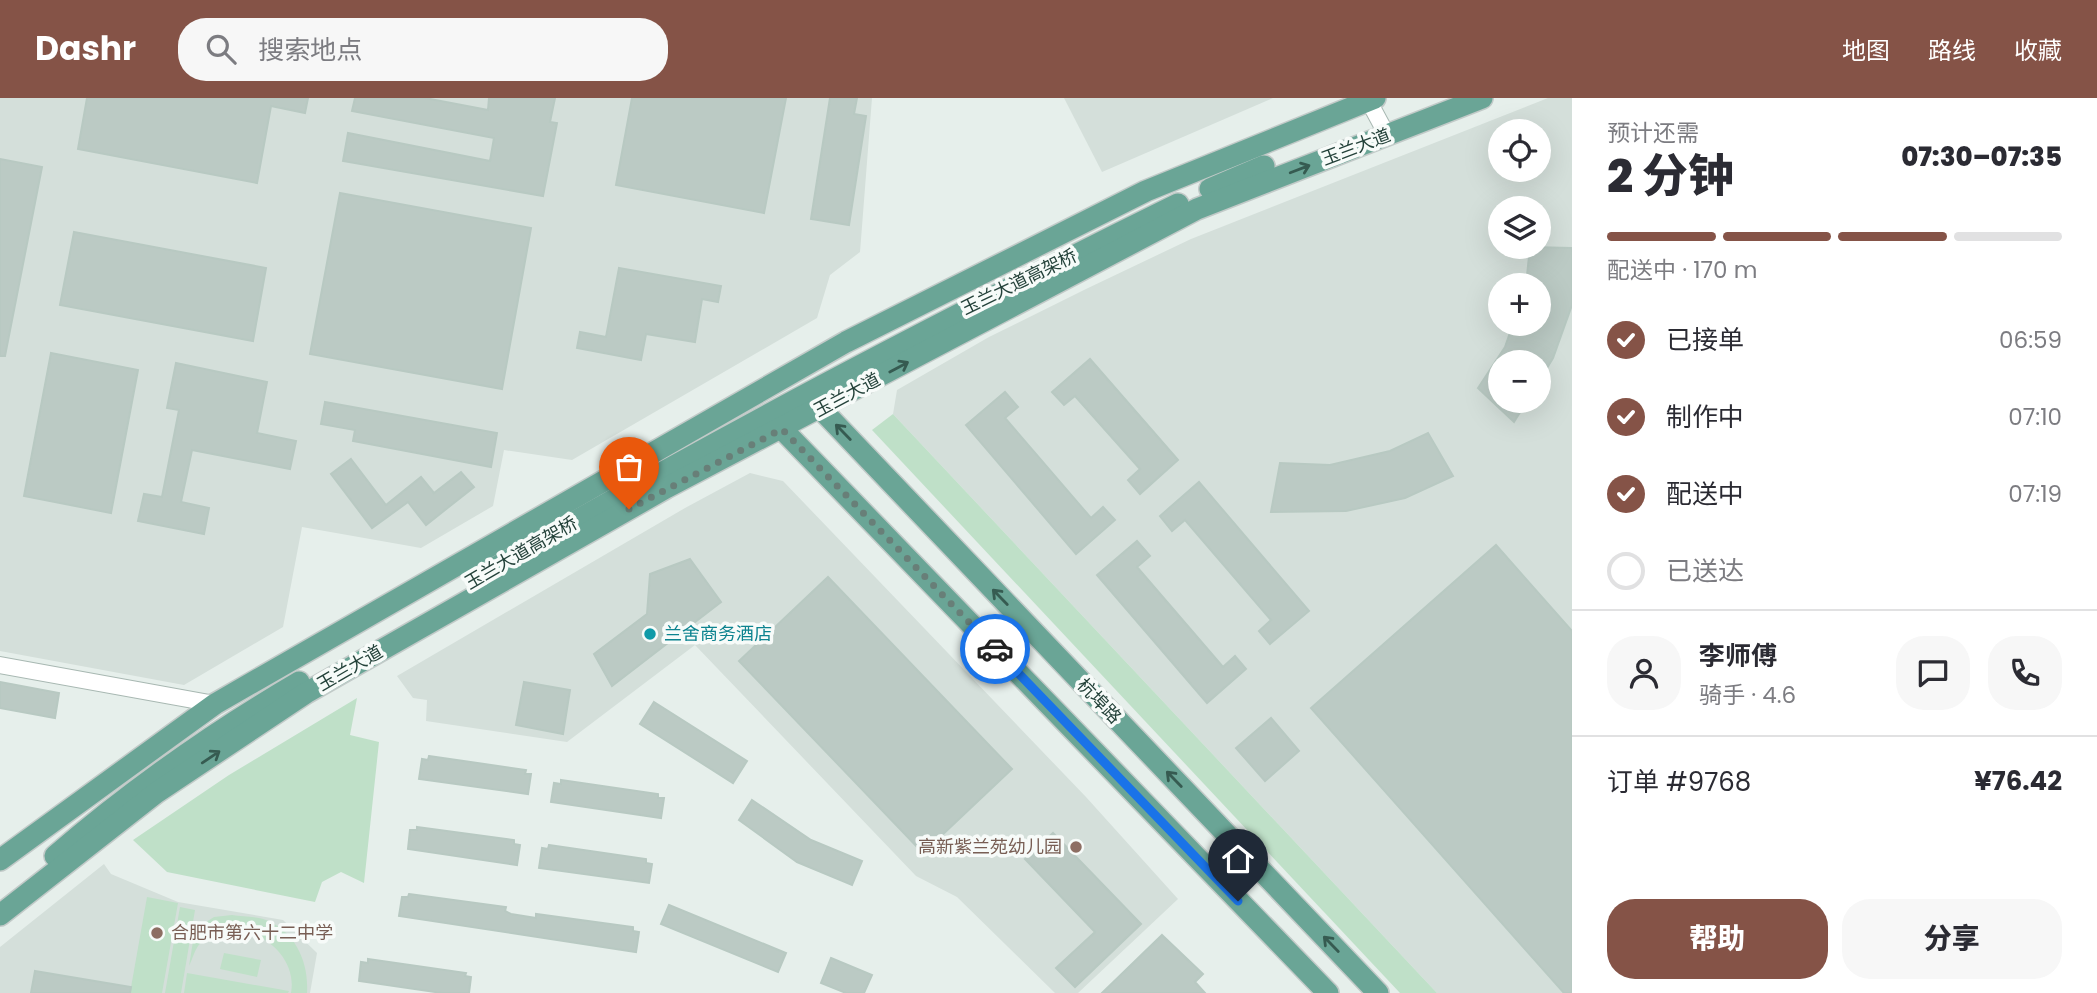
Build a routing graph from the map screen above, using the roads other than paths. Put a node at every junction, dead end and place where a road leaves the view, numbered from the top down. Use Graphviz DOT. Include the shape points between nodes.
graph roads {
  1 [pos="1482,98"];
  2 [pos="1370,99"];
  3 [pos="1387,135"];
  4 [pos="821,409"];
  5 [pos="782,429"];
  6 [pos="0,664"];
  7 [pos="215,704"];
  8 [pos="0,860"];
  9 [pos="0,873"];
  10 [pos="0,903"];
  11 [pos="0,915"];
  12 [pos="1328,993"];
  13 [pos="1378,993"];
  1 -- 3 [label="main road, 玉兰大道"];
  2 -- 3 [label="street"];
  2 -- 7 [label="main road, 玉兰大道" via="1146,191 846,342"];
  4 -- 3 [label="main road, 玉兰大道, one-way" via="1197,209"];
  4 -- 5 [label="main road, 玉兰大道"];
  13 -- 4 [label="main road, 杭埠路, one-way"];
  11 -- 5 [label="main road, 玉兰大道, one-way" via="156,793 306,693 666,488"];
  5 -- 12 [label="main road"];
  6 -- 7 [label="street"];
  7 -- 8 [label="main road, 玉兰大道"];
  9 -- 10 [label="main road, 玉兰大道高架桥" via="92,800 226,713 692,443 1113,221 1262,162 955,314 522,552 231,722 103,814"];
}
